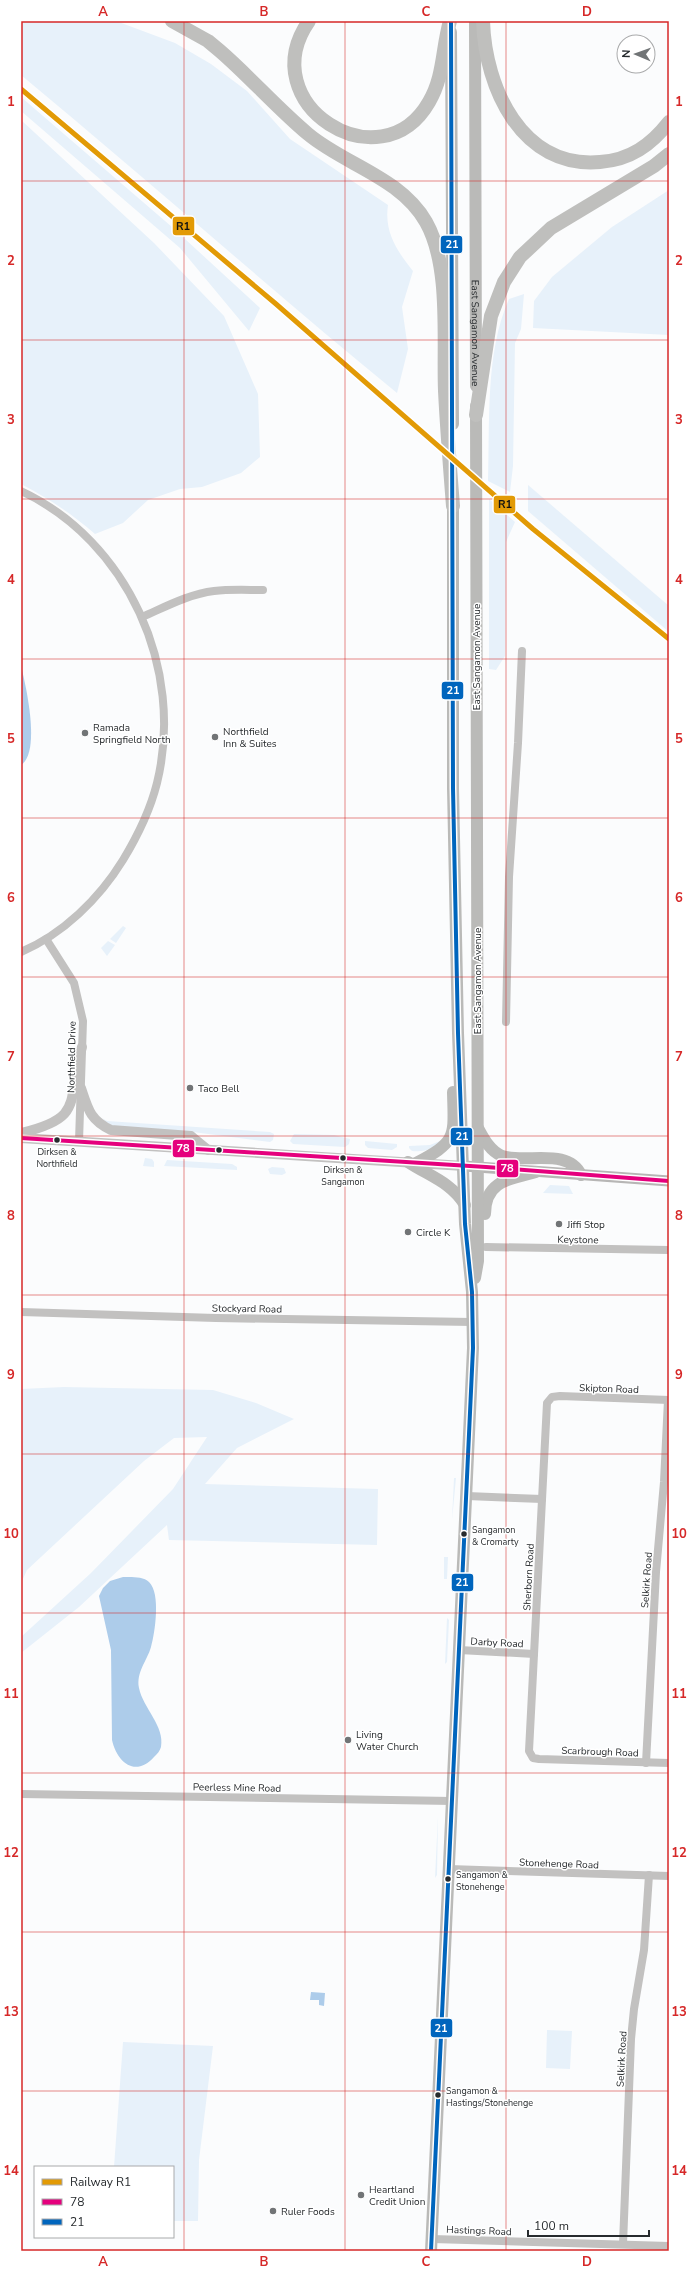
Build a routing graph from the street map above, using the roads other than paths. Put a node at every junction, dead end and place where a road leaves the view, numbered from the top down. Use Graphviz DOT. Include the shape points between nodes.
graph roads {
  1 [pos="172,21"];
  2 [pos="309,21"];
  3 [pos="451,21"];
  4 [pos="475,21"];
  5 [pos="483,21"];
  6 [pos="669,122"];
  7 [pos="669,154"];
  8 [pos="449,394"];
  9 [pos="476,415"];
  10 [pos="21,491"];
  11 [pos="453,508"];
  12 [pos="263,590"];
  13 [pos="142,617"];
  14 [pos="522,651"];
  15 [pos="46,939"];
  16 [pos="21,952"];
  17 [pos="506,1022"];
  18 [pos="458,1034"];
  19 [pos="82,1047"];
  20 [pos="81,1088"];
  21 [pos="477,1127"];
  22 [pos="21,1133"];
  23 [pos="21,1138"];
  24 [pos="79,1141"];
  25 [pos="208,1150"];
  26 [pos="412,1163"];
  27 [pos="464,1166"];
  28 [pos="478,1167"];
  29 [pos="536,1172"];
  30 [pos="581,1175"];
  31 [pos="669,1181"];
  32 [pos="465,1205"];
  33 [pos="486,1247"];
  34 [pos="669,1250"];
  35 [pos="478,1261"];
  36 [pos="472,1292"];
  37 [pos="21,1312"];
  38 [pos="472,1322"];
  39 [pos="549,1400"];
  40 [pos="669,1400"];
  41 [pos="467,1496"];
  42 [pos="542,1500"];
  43 [pos="459,1650"];
  44 [pos="534,1654"];
  45 [pos="530,1756"];
  46 [pos="646,1762"];
  47 [pos="669,1763"];
  48 [pos="21,1794"];
  49 [pos="452,1802"];
  50 [pos="449,1869"];
  51 [pos="649,1875"];
  52 [pos="669,1876"];
  53 [pos="432,2239"];
  54 [pos="623,2244"];
  55 [pos="669,2246"];
  56 [pos="431,2251"];
  1 -- 8 [label="highway" via="208,41 308,134 393,187 418,210 432,234 440,262"];
  2 -- 3 [label="highway" via="302,32 296,56 297,80 305,100 321,120 332,127 366,137 392,133 415,120 424,111 440,80 445,39"];
  3 -- 8 [label="main road"];
  4 -- 9 [label="main road, East Sangamon Avenue"];
  5 -- 6 [label="highway" via="487,57 504,107 522,131 543,150 580,162 617,159 641,150 660,134"];
  7 -- 9 [label="highway" via="654,166 551,228 520,257 504,282 491,316"];
  8 -- 11 [label="highway"];
  9 -- 21 [label="main road, East Sangamon Avenue"];
  10 -- 13 [label="street" via="55,511 89,540 116,572"];
  11 -- 18 [label="main road, East Sangamon Avenue" via="453,788"];
  12 -- 13 [label="street" via="204,592"];
  13 -- 15 [label="street" via="156,658 163,705 162,748 157,784 140,830 114,874 82,910"];
  14 -- 17 [label="street" via="508,884"];
  15 -- 16 [label="street"];
  15 -- 19 [label="street, Northfield Drive" via="72,980 78,995 83,1021"];
  18 -- 26 [label="main road" via="452,1063 453,1134 442,1149"];
  18 -- 27 [label="main road, East Sangamon Avenue"];
  19 -- 20 [label="street, Northfield Drive"];
  19 -- 22 [label="street" via="76,1066 73,1101 64,1115 48,1126"];
  20 -- 24 [label="street, Northfield Drive"];
  20 -- 25 [label="street" via="90,1113 97,1122 111,1130 191,1136"];
  21 -- 28 [label="main road, East Sangamon Avenue"];
  21 -- 30 [label="main road" via="488,1145 503,1156 566,1160 578,1169"];
  23 -- 24 [label="street"];
  24 -- 25 [label="street"];
  25 -- 26 [label="street"];
  26 -- 27 [label="street"];
  26 -- 32 [label="main road" via="432,1178 448,1184"];
  27 -- 28 [label="main road"];
  27 -- 32 [label="main road, East Sangamon Avenue"];
  28 -- 29 [label="main road"];
  28 -- 35 [label="main road, East Sangamon Avenue"];
  29 -- 30 [label="main road"];
  29 -- 33 [label="main road" via="507,1179 487,1197"];
  30 -- 31 [label="main road"];
  32 -- 36 [label="main road, East Sangamon Avenue"];
  33 -- 34 [label="street, Keystone"];
  33 -- 35 [label="main road"];
  35 -- 36 [label="main road, East Sangamon Avenue"];
  36 -- 38 [label="main road, East Sangamon Avenue"];
  37 -- 38 [label="street, Stockyard Road"];
  38 -- 41 [label="main road, East Sangamon Avenue"];
  39 -- 40 [label="street, Skipton Road" via="560,1396"];
  39 -- 42 [label="street, Sherborn Road" via="546,1408"];
  40 -- 46 [label="street, Selkirk Road" via="656,1572"];
  41 -- 42 [label="street"];
  41 -- 43 [label="main road, East Sangamon Avenue"];
  42 -- 44 [label="street, Sherborn Road"];
  43 -- 44 [label="street, Darby Road"];
  43 -- 49 [label="main road, East Sangamon Avenue"];
  44 -- 45 [label="street, Sherborn Road"];
  45 -- 46 [label="street, Scarbrough Road" via="545,1760"];
  46 -- 47 [label="street, Scarbrough Road"];
  48 -- 49 [label="street, Peerless Mine Road"];
  49 -- 50 [label="main road, East Sangamon Avenue"];
  50 -- 51 [label="street, Stonehenge Road"];
  50 -- 53 [label="main road, East Sangamon Avenue"];
  51 -- 52 [label="street, Stonehenge Road"];
  51 -- 54 [label="street, Selkirk Road" via="644,1950 631,2039"];
  53 -- 54 [label="street, Hastings Road"];
  53 -- 56 [label="main road, East Sangamon Avenue"];
  54 -- 55 [label="street, Hastings Road"];
}
